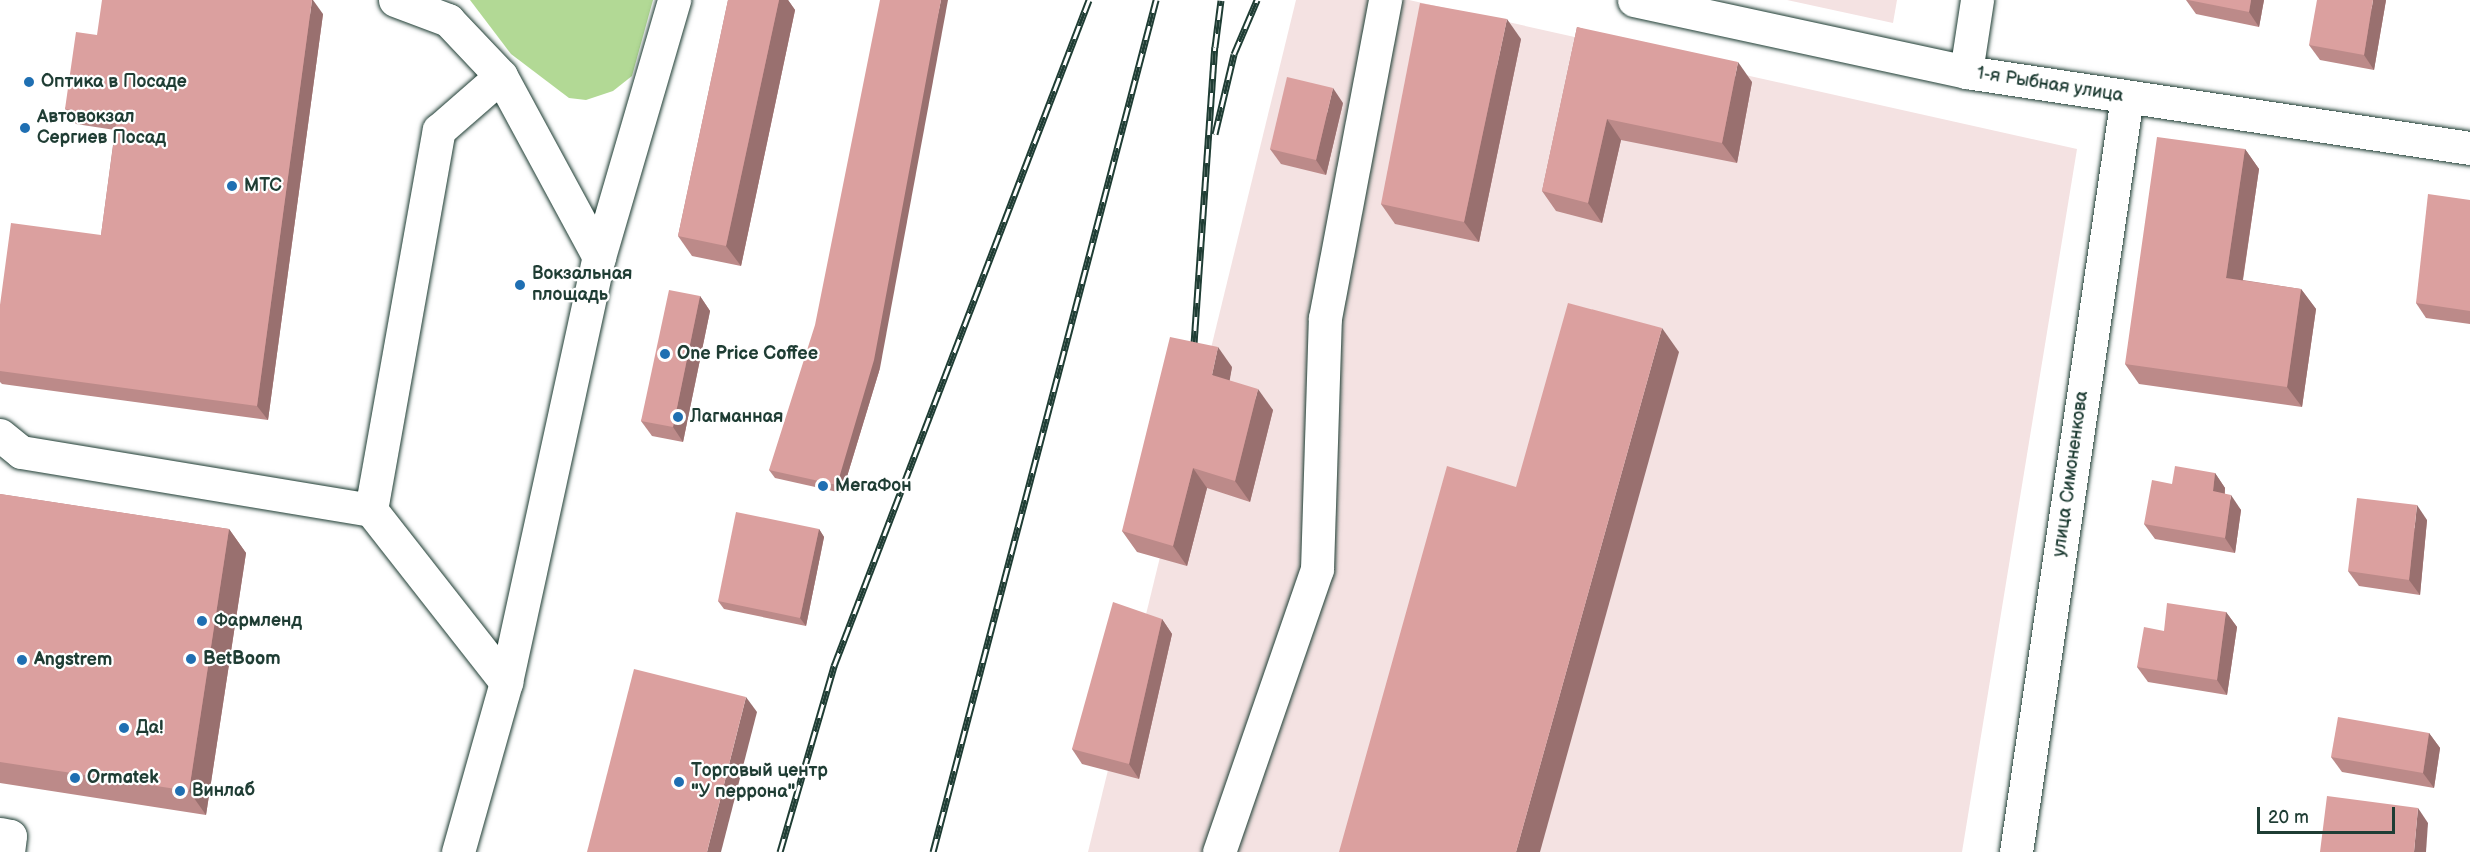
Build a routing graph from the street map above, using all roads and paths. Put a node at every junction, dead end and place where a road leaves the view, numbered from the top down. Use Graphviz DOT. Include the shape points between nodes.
graph roads {
  1 [pos="395,0"];
  2 [pos="674,0"];
  3 [pos="1385,0"];
  4 [pos="1634,0"];
  5 [pos="1977,0"];
  6 [pos="1709,8"];
  7 [pos="1966,72"];
  8 [pos="501,76"];
  9 [pos="2127,97"];
  10 [pos="2470,148"];
  11 [pos="599,257"];
  12 [pos="0,435"];
  13 [pos="371,510"];
  14 [pos="506,682"];
  15 [pos="0,834"];
  16 [pos="8,852"];
  17 [pos="458,852"];
  18 [pos="1219,852"];
  19 [pos="2016,852"];
  1 -- 8 [label="street" via="448,20"];
  2 -- 11 [label="street"];
  3 -- 18 [label="street" via="1326,318 1317,568"];
  4 -- 6 [label="street, 1-я Рыбная улица"];
  5 -- 7 [label="street"];
  6 -- 7 [label="street, 1-я Рыбная улица"];
  7 -- 9 [label="street, 1-я Рыбная улица"];
  8 -- 11 [label="street"];
  8 -- 13 [label="street" via="439,130"];
  9 -- 10 [label="street, 1-я Рыбная улица"];
  9 -- 19 [label="street, улица Симоненкова"];
  11 -- 14 [label="street"];
  12 -- 13 [label="street" via="21,452"];
  13 -- 14 [label="street"];
  14 -- 17 [label="street"];
  15 -- 16 [label="street" via="10,836"];
}
